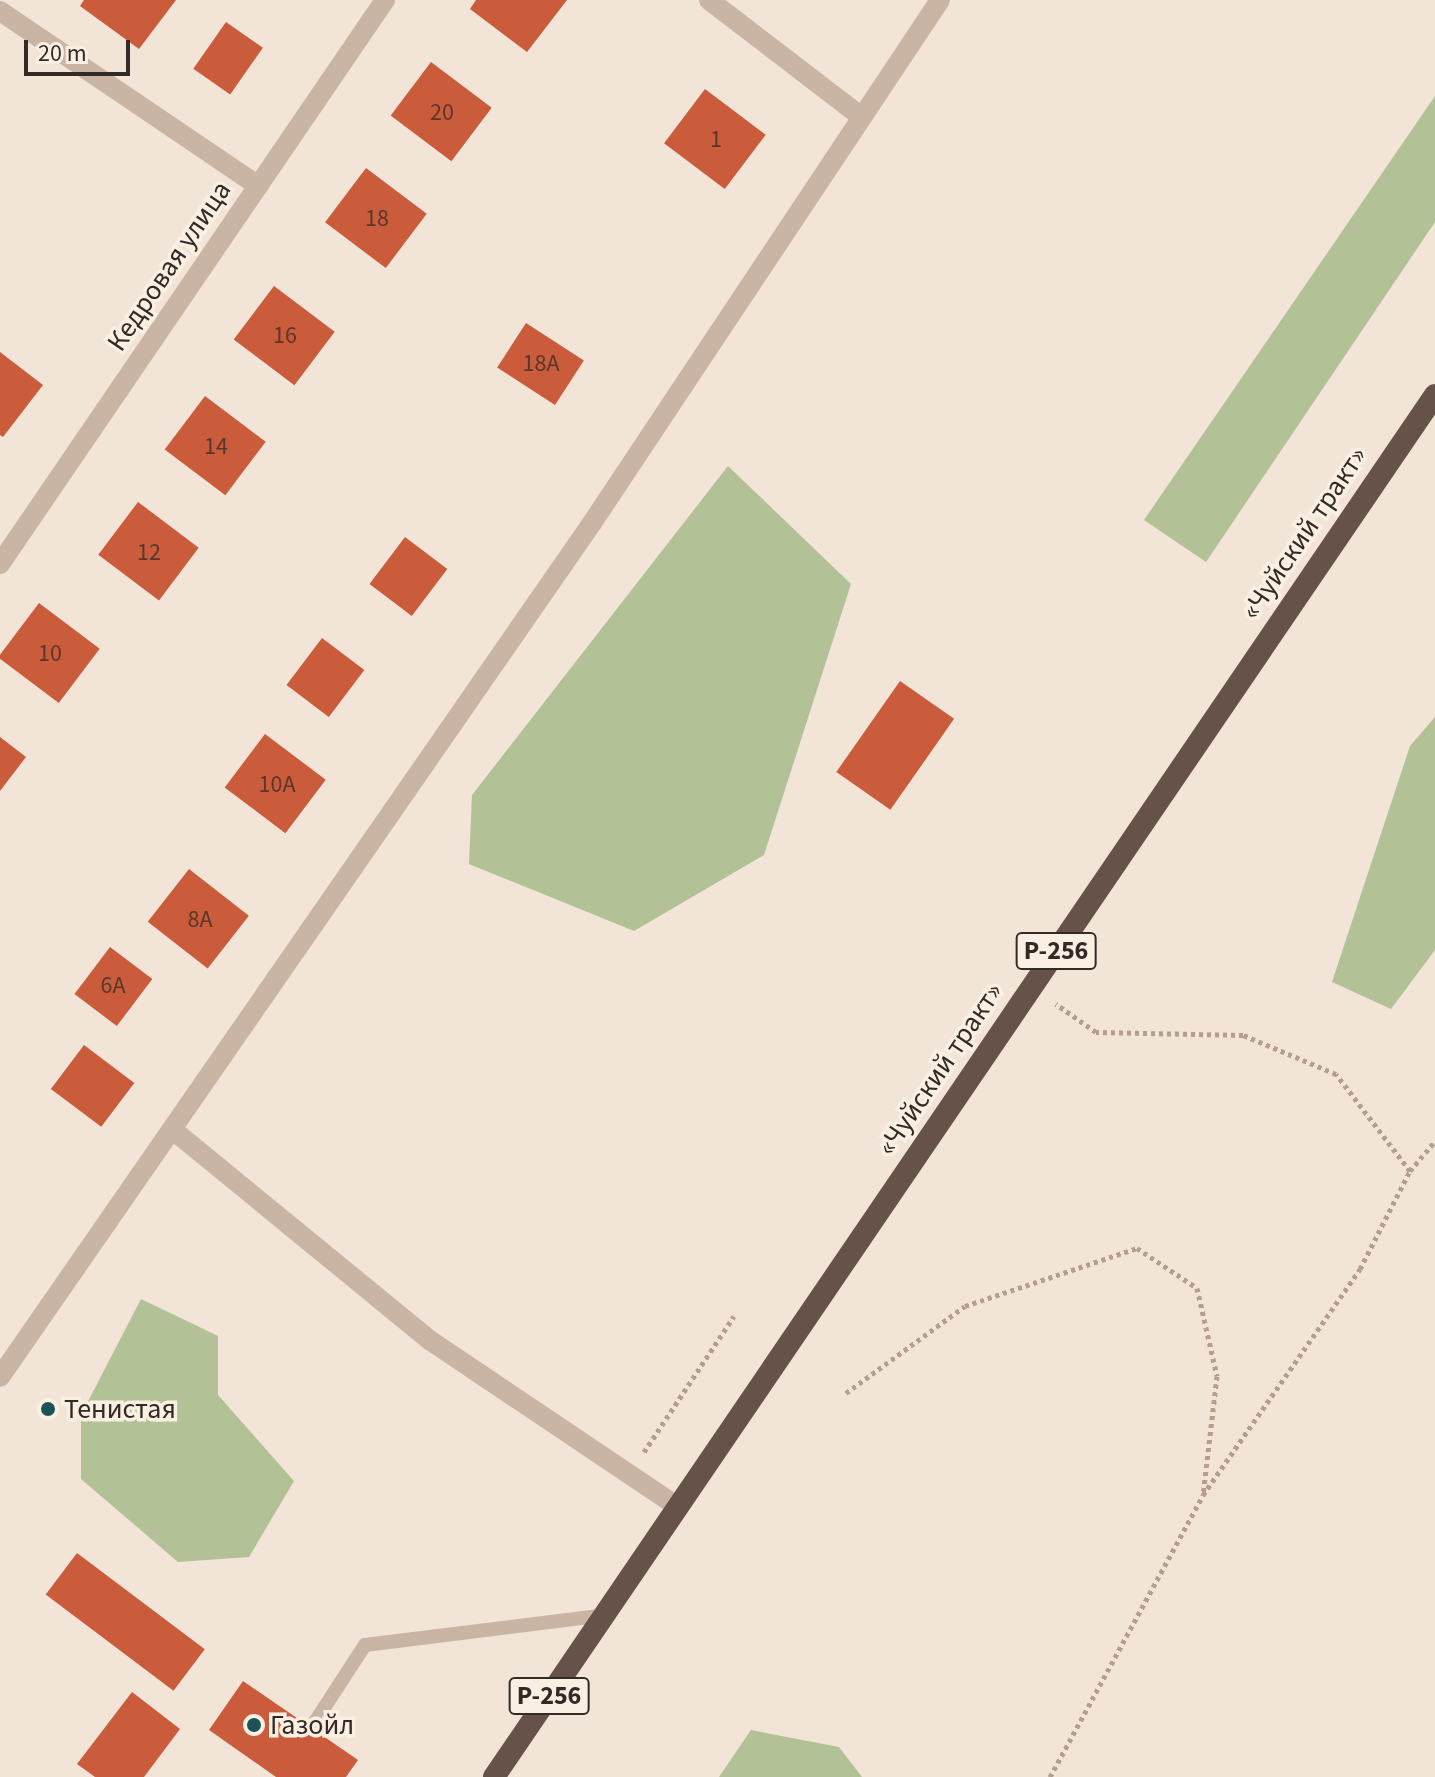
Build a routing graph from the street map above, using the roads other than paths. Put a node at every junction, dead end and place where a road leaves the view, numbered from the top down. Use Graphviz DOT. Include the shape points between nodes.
graph roads {
  1 [pos="385,0"];
  2 [pos="709,0"];
  3 [pos="940,0"];
  4 [pos="0,11"];
  5 [pos="859,115"];
  6 [pos="258,186"];
  7 [pos="1435,395"];
  8 [pos="0,564"];
  9 [pos="173,1130"];
  10 [pos="0,1377"];
  11 [pos="678,1507"];
  12 [pos="605,1615"];
  13 [pos="311,1728"];
  14 [pos="494,1777"];
  1 -- 6 [label="street, Кедровая улица"];
  2 -- 5 [label="street"];
  3 -- 5 [label="street"];
  4 -- 6 [label="street"];
  5 -- 9 [label="street" via="592,523"];
  6 -- 8 [label="street, Кедровая улица"];
  7 -- 11 [label="highway, «Чуйский тракт» / Р-256"];
  9 -- 10 [label="street"];
  9 -- 11 [label="street" via="431,1341"];
  11 -- 12 [label="highway, «Чуйский тракт» / Р-256"];
  12 -- 13 [label="lane" via="365,1645"];
  12 -- 14 [label="highway, «Чуйский тракт» / Р-256"];
}
